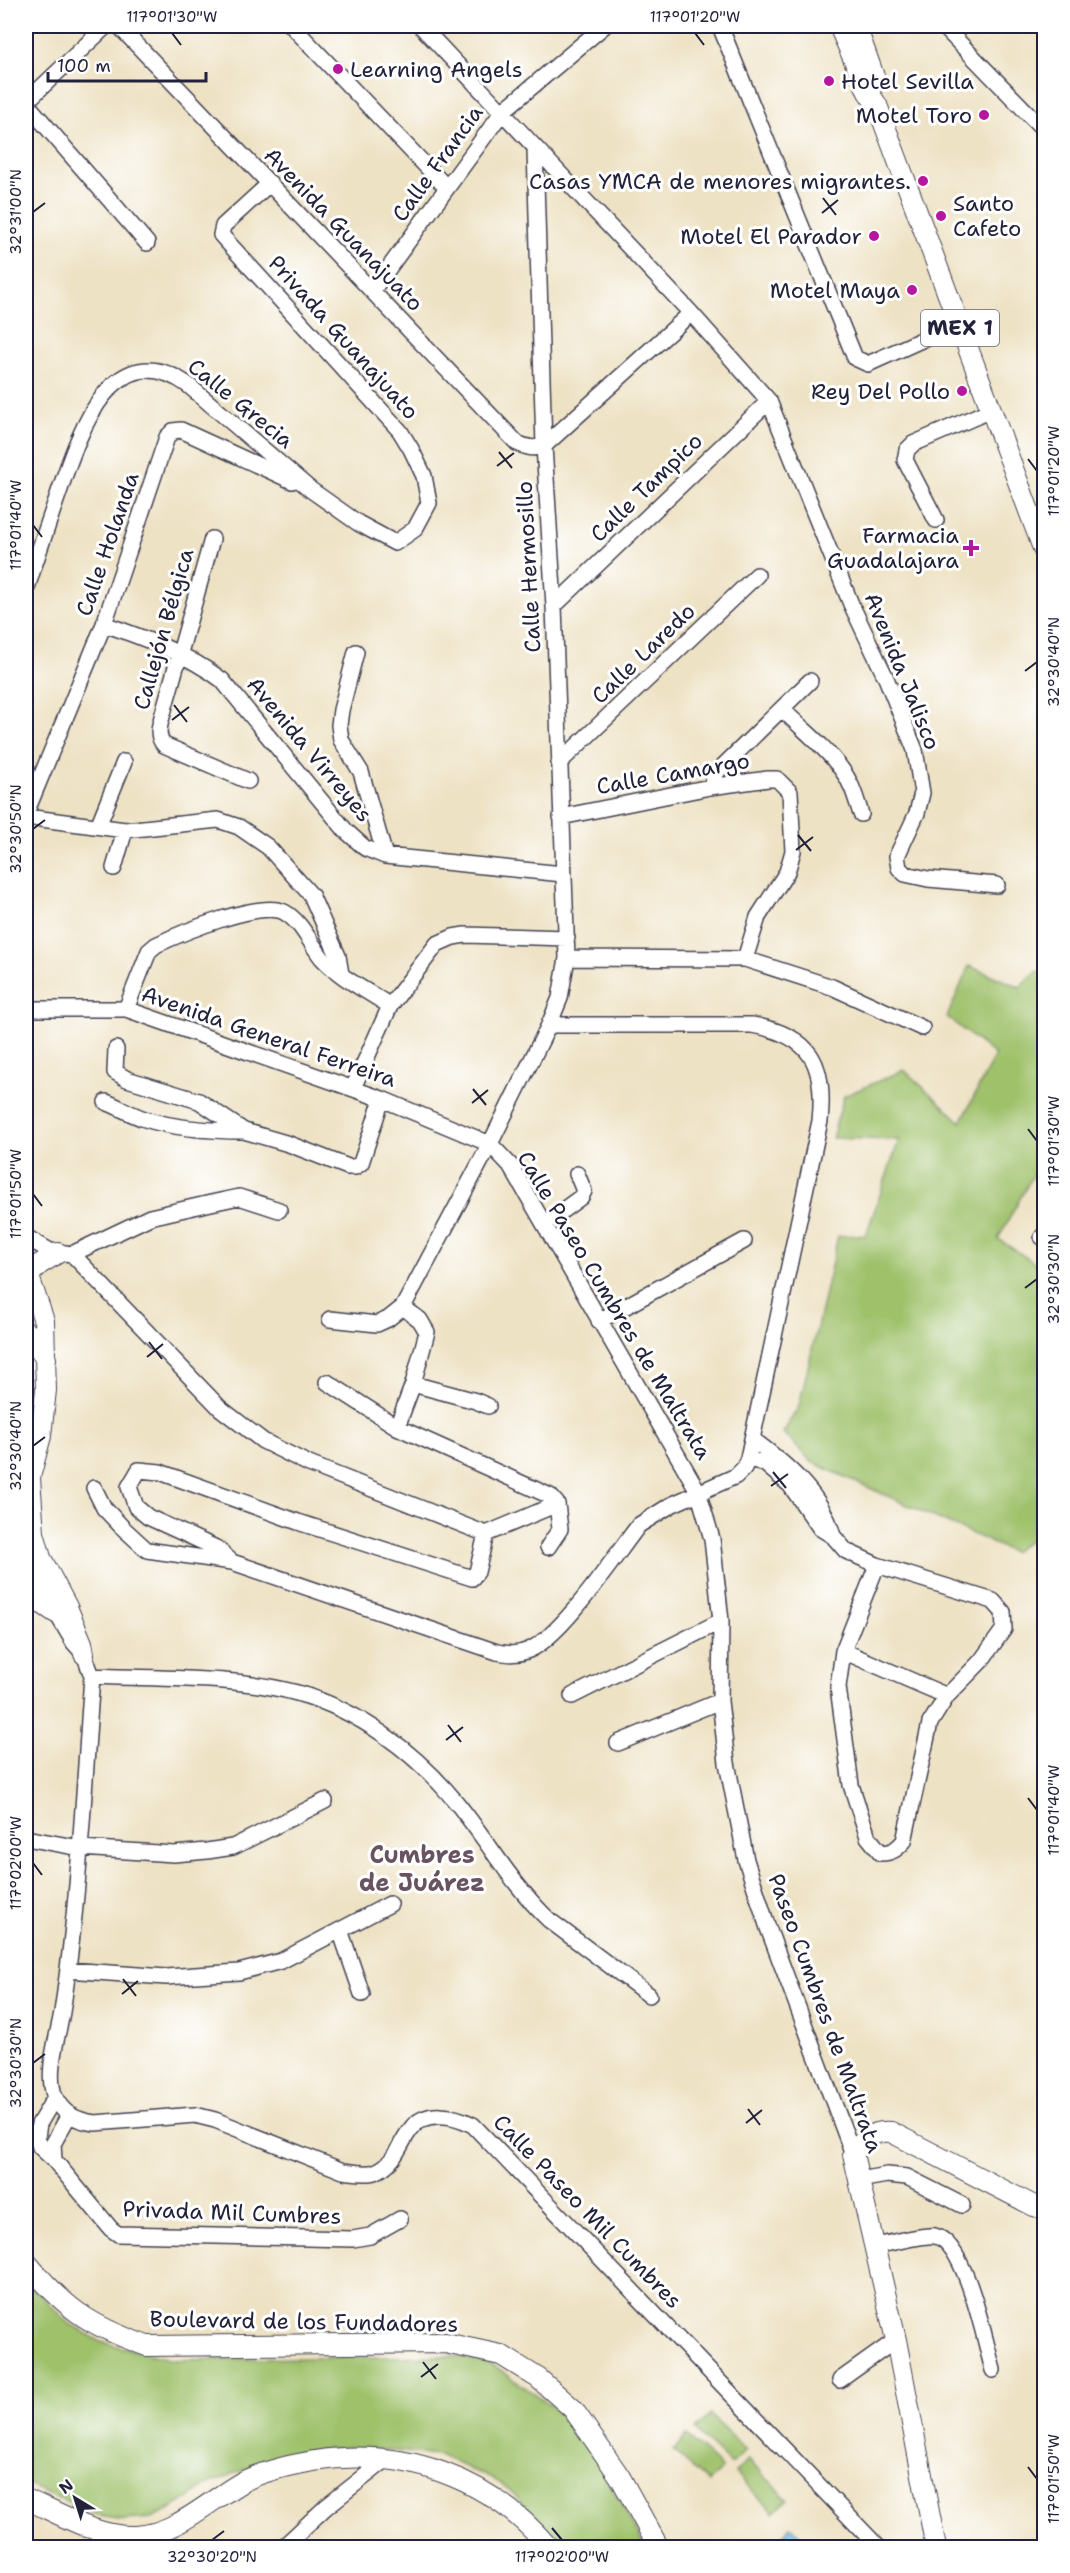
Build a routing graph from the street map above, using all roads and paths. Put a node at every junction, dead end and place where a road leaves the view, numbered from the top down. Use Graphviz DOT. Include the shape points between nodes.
graph roads {
  1 [pos="106,26"];
  2 [pos="119,26"];
  3 [pos="292,26"];
  4 [pos="421,26"];
  5 [pos="720,26"];
  6 [pos="839,26"];
  7 [pos="856,26"];
  8 [pos="943,26"];
  9 [pos="595,28"];
  10 [pos="26,102"];
  11 [pos="877,105"];
  12 [pos="503,111"];
  13 [pos="1044,130"];
  14 [pos="535,149"];
  15 [pos="270,183"];
  16 [pos="447,188"];
  17 [pos="147,243"];
  18 [pos="372,291"];
  19 [pos="691,313"];
  20 [pos="958,323"];
  21 [pos="769,400"];
  22 [pos="991,410"];
  23 [pos="544,446"];
  24 [pos="311,490"];
  25 [pos="936,520"];
  26 [pos="212,539"];
  27 [pos="1043,543"];
  28 [pos="757,575"];
  29 [pos="26,591"];
  30 [pos="554,606"];
  31 [pos="104,624"];
  32 [pos="356,652"];
  33 [pos="178,655"];
  34 [pos="810,681"];
  35 [pos="782,709"];
  36 [pos="124,762"];
  37 [pos="559,763"];
  38 [pos="249,781"];
  39 [pos="710,787"];
  40 [pos="861,814"];
  41 [pos="26,815"];
  42 [pos="561,817"];
  43 [pos="98,826"];
  44 [pos="125,830"];
  45 [pos="385,856"];
  46 [pos="114,868"];
  47 [pos="563,874"];
  48 [pos="997,885"];
  49 [pos="567,938"];
  50 [pos="567,958"];
  51 [pos="745,958"];
  52 [pos="341,974"];
  53 [pos="390,1006"];
  54 [pos="26,1010"];
  55 [pos="126,1010"];
  56 [pos="549,1026"];
  57 [pos="922,1028"];
  58 [pos="116,1049"];
  59 [pos="353,1088"];
  60 [pos="382,1099"];
  61 [pos="106,1102"];
  62 [pos="244,1131"];
  63 [pos="490,1144"];
  64 [pos="577,1174"];
  65 [pos="279,1210"];
  66 [pos="544,1224"];
  67 [pos="26,1237"];
  68 [pos="744,1241"];
  69 [pos="65,1254"];
  70 [pos="27,1272"];
  71 [pos="32,1307"];
  72 [pos="403,1307"];
  73 [pos="330,1318"];
  74 [pos="599,1321"];
  75 [pos="26,1332"];
  76 [pos="46,1359"];
  77 [pos="327,1382"];
  78 [pos="412,1384"];
  79 [pos="488,1406"];
  80 [pos="397,1427"];
  81 [pos="752,1439"];
  82 [pos="748,1458"];
  83 [pos="28,1484"];
  84 [pos="94,1488"];
  85 [pos="699,1491"];
  86 [pos="555,1502"];
  87 [pos="486,1534"];
  88 [pos="833,1536"];
  89 [pos="548,1546"];
  90 [pos="26,1562"];
  91 [pos="232,1562"];
  92 [pos="877,1565"];
  93 [pos="26,1603"];
  94 [pos="56,1613"];
  95 [pos="720,1621"];
  96 [pos="843,1651"];
  97 [pos="84,1653"];
  98 [pos="92,1676"];
  99 [pos="572,1696"];
  100 [pos="947,1696"];
  101 [pos="720,1701"];
  102 [pos="618,1743"];
  103 [pos="325,1801"];
  104 [pos="26,1838"];
  105 [pos="81,1848"];
  106 [pos="390,1904"];
  107 [pos="340,1930"];
  108 [pos="68,1970"];
  109 [pos="362,1994"];
  110 [pos="649,1995"];
  111 [pos="55,2097"];
  112 [pos="69,2115"];
  113 [pos="853,2154"];
  114 [pos="54,2160"];
  115 [pos="859,2180"];
  116 [pos="962,2205"];
  117 [pos="1044,2209"];
  118 [pos="400,2219"];
  119 [pos="875,2246"];
  120 [pos="26,2262"];
  121 [pos="896,2340"];
  122 [pos="993,2370"];
  123 [pos="840,2380"];
  124 [pos="388,2458"];
  125 [pos="26,2499"];
  126 [pos="656,2541"];
  127 [pos="282,2547"];
  128 [pos="549,2547"];
  129 [pos="670,2547"];
  130 [pos="879,2547"];
  131 [pos="936,2547"];
  1 -- 10 [label="street"];
  2 -- 15 [label="street, Avenida Guanajuato"];
  3 -- 16 [label="street"];
  4 -- 12 [label="street, Avenida Jalisco"];
  5 -- 20 [label="street" via="855,358 868,364"];
  6 -- 11 [label="main road, MEX 1"];
  7 -- 11 [label="main road, MEX 1" via="878,90"];
  8 -- 13 [label="street"];
  9 -- 12 [label="street, Calle Francia"];
  10 -- 17 [label="street"];
  11 -- 20 [label="main road, MEX 1"];
  12 -- 14 [label="street, Avenida Jalisco"];
  12 -- 16 [label="street, Calle Francia"];
  14 -- 19 [label="street, Avenida Jalisco"];
  14 -- 23 [label="street, Calle Hermosillo"];
  15 -- 18 [label="street, Avenida Guanajuato"];
  15 -- 24 [label="street, Privada Guanajuato" via="223,226 221,235 400,430 424,476 429,503 415,529 395,543"];
  16 -- 18 [label="street, Calle Francia"];
  18 -- 23 [label="street, Avenida Guanajuato" via="517,442 532,449"];
  19 -- 21 [label="street, Avenida Jalisco"];
  19 -- 23 [label="street"];
  20 -- 22 [label="main road, MEX 1"];
  21 -- 30 [label="street, Calle Tampico"];
  21 -- 48 [label="street, Avenida Jalisco" via="915,750 922,793 897,856 899,868 905,874 928,879"];
  22 -- 25 [label="street" via="913,444 908,450 905,460"];
  22 -- 27 [label="main road, MEX 1"];
  23 -- 30 [label="street, Calle Hermosillo"];
  24 -- 29 [label="street, Calle Grecia" via="172,374 152,369 131,373 113,385 81,431"];
  24 -- 31 [label="street, Calle Holanda" via="181,430 173,431 167,437"];
  26 -- 33 [label="street, Callejón Bélgica"];
  28 -- 37 [label="street, Calle Laredo"];
  30 -- 37 [label="street, Calle Hermosillo"];
  31 -- 33 [label="street, Avenida Virreyes" via="150,640"];
  31 -- 41 [label="street, Calle Holanda"];
  32 -- 45 [label="street" via="341,710 341,740 361,772"];
  33 -- 38 [label="street, Callejón Bélgica" via="159,730 160,740"];
  33 -- 45 [label="street, Avenida Virreyes" via="222,680 346,831 365,848"];
  34 -- 35 [label="street"];
  35 -- 39 [label="street" via="717,772"];
  35 -- 40 [label="street" via="843,771"];
  36 -- 43 [label="street"];
  37 -- 42 [label="street, Calle Hermosillo"];
  39 -- 42 [label="street, Calle Camargo"];
  39 -- 51 [label="street, Calle Camargo" via="777,779 790,792 793,851 787,872 758,917"];
  41 -- 43 [label="street"];
  42 -- 47 [label="street, Calle Hermosillo"];
  43 -- 44 [label="street"];
  44 -- 46 [label="street"];
  44 -- 52 [label="street" via="218,820 239,827 268,848 310,895 338,956"];
  45 -- 47 [label="street, Avenida Virreyes"];
  47 -- 49 [label="street, Calle Hermosillo"];
  49 -- 50 [label="street, Calle Hermosillo"];
  49 -- 53 [label="street" via="453,937 437,944"];
  50 -- 51 [label="street"];
  50 -- 56 [label="street, Calle Hermosillo" via="560,998"];
  51 -- 57 [label="street" via="832,987"];
  52 -- 53 [label="street"];
  52 -- 55 [label="street" via="323,959 294,919 285,913 276,909 243,912 156,945 149,951"];
  53 -- 59 [label="street"];
  54 -- 55 [label="street, Avenida General Ferreira"];
  55 -- 59 [label="street, Avenida General Ferreira"];
  56 -- 63 [label="street, Calle Hermosillo"];
  56 -- 81 [label="street" via="723,1023 769,1028 797,1040 816,1068 823,1094 820,1121"];
  58 -- 62 [label="street" via="115,1072 199,1101"];
  59 -- 60 [label="street, Avenida General Ferreira"];
  60 -- 62 [label="street" via="361,1163 356,1167"];
  60 -- 63 [label="street, Avenida General Ferreira"];
  61 -- 62 [label="street" via="145,1119 172,1125"];
  63 -- 66 [label="street, Calle Paseo Cumbres de Maltrata" via="510,1165"];
  63 -- 72 [label="street, Calle Hermosillo"];
  64 -- 66 [label="street" via="584,1191 581,1197"];
  65 -- 69 [label="street" via="238,1197 150,1216"];
  66 -- 74 [label="street, Calle Paseo Cumbres de Maltrata"];
  67 -- 69 [label="street"];
  68 -- 74 [label="street"];
  69 -- 70 [label="main road"];
  69 -- 87 [label="street" via="220,1408 263,1441 309,1464"];
  70 -- 71 [label="main road"];
  71 -- 76 [label="main road" via="44,1321"];
  72 -- 73 [label="street" via="377,1324"];
  72 -- 78 [label="street" via="420,1320 426,1332"];
  74 -- 85 [label="street, Calle Paseo Cumbres de Maltrata"];
  75 -- 76 [label="main road"];
  76 -- 83 [label="main road" via="45,1415"];
  77 -- 80 [label="street"];
  78 -- 79 [label="street"];
  78 -- 80 [label="street"];
  80 -- 86 [label="street" via="550,1496"];
  81 -- 82 [label="street"];
  81 -- 88 [label="street" via="797,1475 828,1519"];
  82 -- 85 [label="street" via="736,1476"];
  82 -- 88 [label="street" via="765,1464 790,1485 820,1528"];
  83 -- 97 [label="main road" via="41,1558 67,1607"];
  84 -- 91 [label="street" via="110,1514 147,1550"];
  85 -- 91 [label="street" via="639,1525 561,1626 528,1651 511,1654"];
  85 -- 95 [label="street, Paseo Cumbres de Maltrata" via="712,1539"];
  86 -- 87 [label="street"];
  86 -- 89 [label="street" via="560,1529"];
  87 -- 91 [label="street" via="472,1578 160,1472 139,1470 129,1487 136,1507 148,1517 216,1548"];
  88 -- 92 [label="street" via="846,1551"];
  90 -- 94 [label="street"];
  92 -- 96 [label="street"];
  92 -- 100 [label="street" via="993,1601 1003,1612 1004,1629 981,1661"];
  93 -- 94 [label="main road" via="41,1603"];
  94 -- 97 [label="street"];
  95 -- 99 [label="street"];
  95 -- 101 [label="street, Paseo Cumbres de Maltrata"];
  96 -- 100 [label="street"];
  96 -- 100 [label="street" via="838,1687 851,1785 868,1837 881,1853 898,1849 904,1840 930,1724"];
  97 -- 98 [label="street"];
  98 -- 105 [label="street"];
  98 -- 110 [label="street" via="257,1685 306,1696 349,1713 381,1732 456,1802 534,1906"];
  101 -- 102 [label="street"];
  101 -- 113 [label="street, Paseo Cumbres de Maltrata" via="727,1763 746,1860"];
  103 -- 105 [label="street" via="232,1847 174,1854"];
  104 -- 105 [label="street"];
  105 -- 108 [label="street"];
  106 -- 107 [label="street"];
  107 -- 108 [label="street" via="281,1961 239,1972 166,1977"];
  107 -- 109 [label="street"];
  108 -- 111 [label="street" via="52,2070"];
  111 -- 112 [label="street"];
  111 -- 114 [label="street, Privada Mil Cumbres" via="42,2118 37,2137 40,2147"];
  112 -- 114 [label="street" via="53,2144"];
  112 -- 130 [label="street, Calle Paseo Mil Cumbres" via="95,2123 195,2115 343,2171 366,2173 388,2164 399,2152 410,2128 426,2118 441,2114 461,2118 473,2125"];
  113 -- 115 [label="main road, Paseo Cumbres de Maltrata"];
  113 -- 117 [label="main road" via="863,2139 879,2131 891,2132"];
  114 -- 118 [label="street, Privada Mil Cumbres" via="118,2234 353,2239 370,2236"];
  115 -- 116 [label="street" via="887,2175 907,2177"];
  115 -- 119 [label="main road, Paseo Cumbres de Maltrata"];
  119 -- 121 [label="main road, Paseo Cumbres de Maltrata"];
  119 -- 122 [label="street" via="934,2236 951,2248 963,2268"];
  120 -- 126 [label="main road, Boulevard de los Fundadores" via="52,2294 85,2319 147,2346 445,2343 501,2355 538,2378 573,2409 598,2442"];
  121 -- 123 [label="street"];
  121 -- 131 [label="main road, Paseo Cumbres de Maltrata"];
  124 -- 125 [label="main road" via="327,2459 264,2473 189,2518 161,2531 136,2536 91,2528"];
  124 -- 127 [label="street"];
  124 -- 128 [label="main road" via="454,2475 496,2498"];
  126 -- 129 [label="main road"];
}
